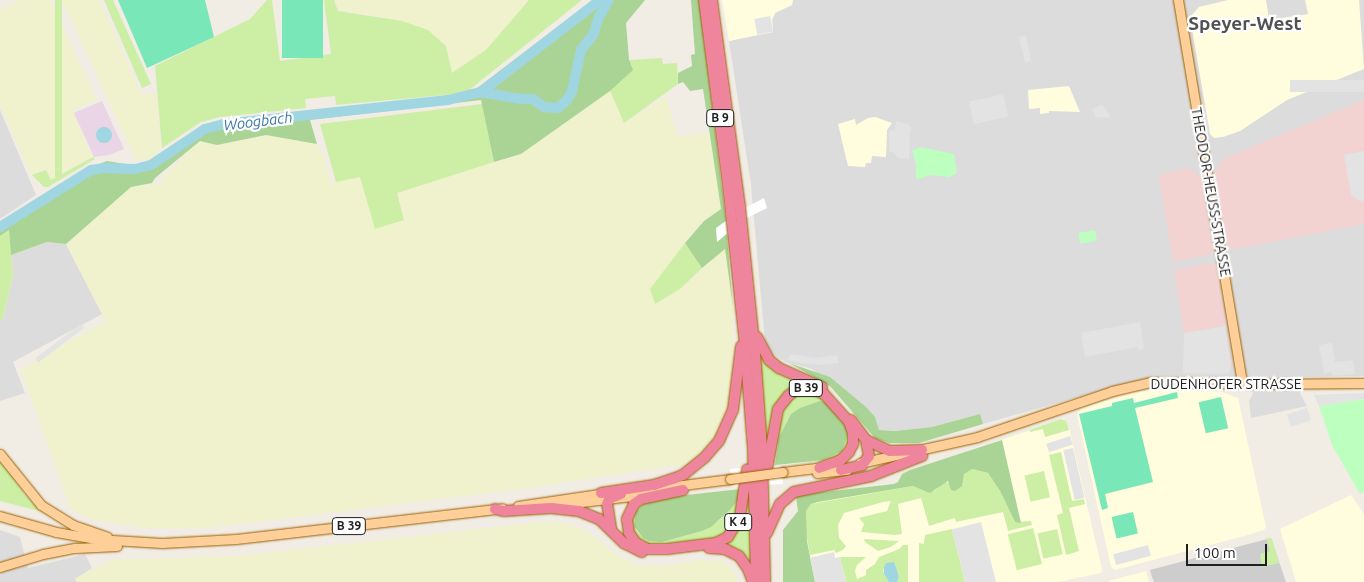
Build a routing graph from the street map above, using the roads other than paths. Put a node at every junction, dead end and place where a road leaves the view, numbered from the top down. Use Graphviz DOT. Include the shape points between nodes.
graph roads {
  1 [pos="704,0"];
  2 [pos="712,0"];
  3 [pos="1178,0"];
  4 [pos="753,326"];
  5 [pos="744,334"];
  6 [pos="1364,383"];
  7 [pos="1242,384"];
  8 [pos="751,424"];
  9 [pos="866,440"];
  10 [pos="922,453"];
  11 [pos="0,454"];
  12 [pos="865,462"];
  13 [pos="819,468"];
  14 [pos="842,470"];
  15 [pos="783,475"];
  16 [pos="730,481"];
  17 [pos="683,490"];
  18 [pos="629,491"];
  19 [pos="764,495"];
  20 [pos="605,496"];
  21 [pos="546,505"];
  22 [pos="495,509"];
  23 [pos="0,516"];
  24 [pos="611,528"];
  25 [pos="765,539"];
  26 [pos="134,543"];
  27 [pos="162,543"];
  28 [pos="0,567"];
  29 [pos="754,582"];
  30 [pos="765,582"];
  1 -- 5 [label="highway, B 9"];
  2 -- 4 [label="highway, B 9"];
  3 -- 7 [label="main road, THEODOR-HEUSS-STRASSE"];
  4 -- 9 [label="highway, B 9" via="769,360 827,390"];
  4 -- 19 [label="highway, B 9"];
  5 -- 8 [label="highway, B 9"];
  5 -- 20 [label="highway, B 39" via="733,410 719,441 705,457 673,479"];
  6 -- 7 [label="main road, DUDENHOFER STRASSE / K 4"];
  7 -- 10 [label="main road, DUDENHOFER STRASSE / K 4" via="1150,382 1112,391"];
  8 -- 17 [label="highway, K 4" via="743,506 728,537 712,544 667,549 648,549 636,544 629,534 627,519 634,504"];
  8 -- 29 [label="highway, B 9"];
  9 -- 10 [label="highway, B 9" via="890,451"];
  9 -- 12 [label="highway" via="869,453"];
  10 -- 12 [label="main road, DUDENHOFER STRASSE / K 4"];
  10 -- 14 [label="main road, DUDENHOFER STRASSE / K 4"];
  10 -- 25 [label="highway, K 4" via="871,476 794,492 780,504"];
  11 -- 26 [label="main road" via="30,494 52,513 83,529"];
  12 -- 13 [label="main road, DUDENHOFER STRASSE / K 4"];
  12 -- 14 [label="highway"];
  13 -- 15 [label="main road, B 39"];
  13 -- 19 [label="highway, B 39" via="841,460 850,452 853,433 849,422 824,394 810,387 797,389 778,409"];
  14 -- 15 [label="main road, B 39"];
  15 -- 16 [label="main road, B 39, bridge"];
  16 -- 17 [label="main road, B 39"];
  16 -- 18 [label="main road, B 39"];
  17 -- 20 [label="main road, B 39"];
  18 -- 20 [label="highway, B 39"];
  19 -- 25 [label="highway, B 9"];
  20 -- 21 [label="main road, B 39"];
  20 -- 24 [label="highway"];
  21 -- 22 [label="highway, B 39" via="504,511"];
  21 -- 24 [label="highway, B 39" via="589,514"];
  22 -- 27 [label="main road, B 39" via="236,539"];
  23 -- 26 [label="main road, B 39" via="78,536"];
  24 -- 29 [label="highway, B 39" via="634,550 647,553 718,547 733,551 744,562"];
  25 -- 30 [label="highway, B 9"];
  26 -- 27 [label="main road, B 39"];
  27 -- 28 [label="main road" via="75,548"];
}
